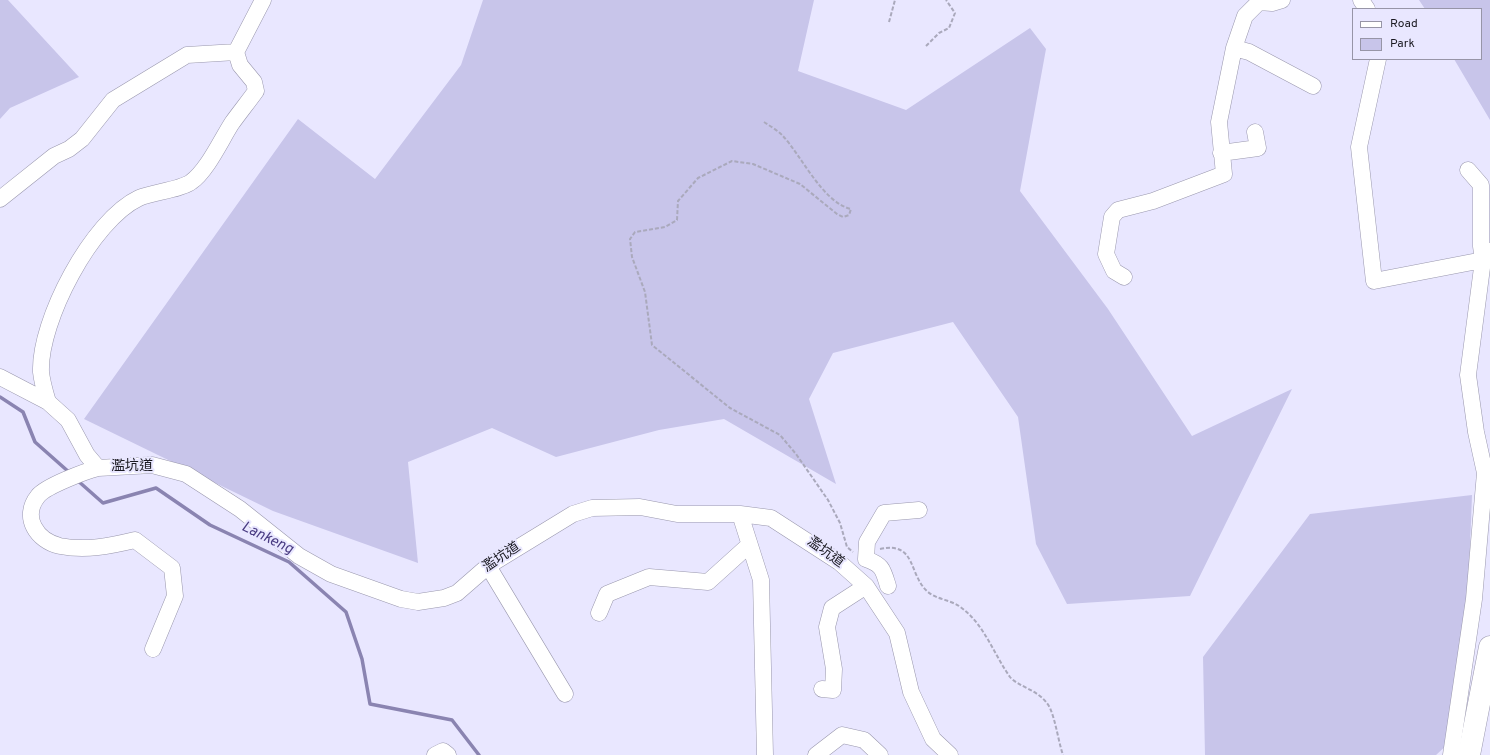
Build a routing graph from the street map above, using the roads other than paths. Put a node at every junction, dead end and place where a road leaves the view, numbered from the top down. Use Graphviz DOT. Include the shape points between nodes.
graph roads {
  1 [pos="263,0"];
  2 [pos="1282,0"];
  3 [pos="1259,1"];
  4 [pos="1234,48"];
  5 [pos="236,52"];
  6 [pos="1378,60"];
  7 [pos="1313,86"];
  8 [pos="1255,132"];
  9 [pos="1221,153"];
  10 [pos="1468,170"];
  11 [pos="0,199"];
  12 [pos="1490,235"];
  13 [pos="1483,260"];
  14 [pos="1124,277"];
  15 [pos="0,377"];
  16 [pos="48,402"];
  17 [pos="98,468"];
  18 [pos="919,510"];
  19 [pos="740,514"];
  20 [pos="749,545"];
  21 [pos="488,566"];
  22 [pos="866,586"];
  23 [pos="888,586"];
  24 [pos="599,613"];
  25 [pos="1490,647"];
  26 [pos="153,649"];
  27 [pos="822,689"];
  28 [pos="565,694"];
  29 [pos="435,755"];
  30 [pos="448,755"];
  31 [pos="765,755"];
  32 [pos="816,755"];
  33 [pos="880,755"];
  34 [pos="948,755"];
  35 [pos="1451,755"];
  36 [pos="1469,755"];
  1 -- 5 [label="street"];
  2 -- 3 [label="street" via="1272,3"];
  3 -- 4 [label="street" via="1246,16"];
  4 -- 7 [label="street" via="1249,52"];
  4 -- 9 [label="street" via="1219,122"];
  5 -- 11 [label="street" via="187,55 113,100 82,139 69,150 54,156"];
  5 -- 16 [label="street" via="240,65 254,82 256,91 202,170 190,183 138,199 111,219 90,243 64,288 47,328 41,371"];
  6 -- 13 [label="street" via="1359,147 1374,281"];
  8 -- 9 [label="street" via="1258,148"];
  9 -- 14 [label="street" via="1224,174 1153,201 1118,210 1112,217 1106,254 1114,271"];
  10 -- 13 [label="street" via="1481,185"];
  12 -- 13 [label="street"];
  13 -- 35 [label="street" via="1468,375 1485,473 1474,599"];
  15 -- 16 [label="street, 濫坑道"];
  16 -- 17 [label="street, 濫坑道" via="68,420 87,455"];
  17 -- 21 [label="street, 濫坑道" via="152,465 186,474 240,509 299,556 332,574 401,599 418,602 444,598 457,593"];
  17 -- 26 [label="street" via="75,476 38,495 32,506 32,524 41,537 61,546 98,549 135,540 172,568 175,596"];
  18 -- 23 [label="street" via="884,513 867,542 866,559 876,562 882,568"];
  19 -- 20 [label="street"];
  19 -- 21 [label="street, 濫坑道" via="677,514 640,507 592,508 573,514"];
  19 -- 22 [label="street, 濫坑道" via="771,518 839,562"];
  20 -- 24 [label="street" via="708,582 649,577 607,594"];
  20 -- 31 [label="street" via="761,580"];
  21 -- 28 [label="street"];
  22 -- 27 [label="street" via="832,608 827,627 834,669 833,690"];
  22 -- 34 [label="street, 濫坑道" via="897,633 911,692 934,739"];
  25 -- 36 [label="highway"];
  29 -- 30 [label="street" via="443,751"];
  32 -- 33 [label="street" via="842,735 864,740"];
}
